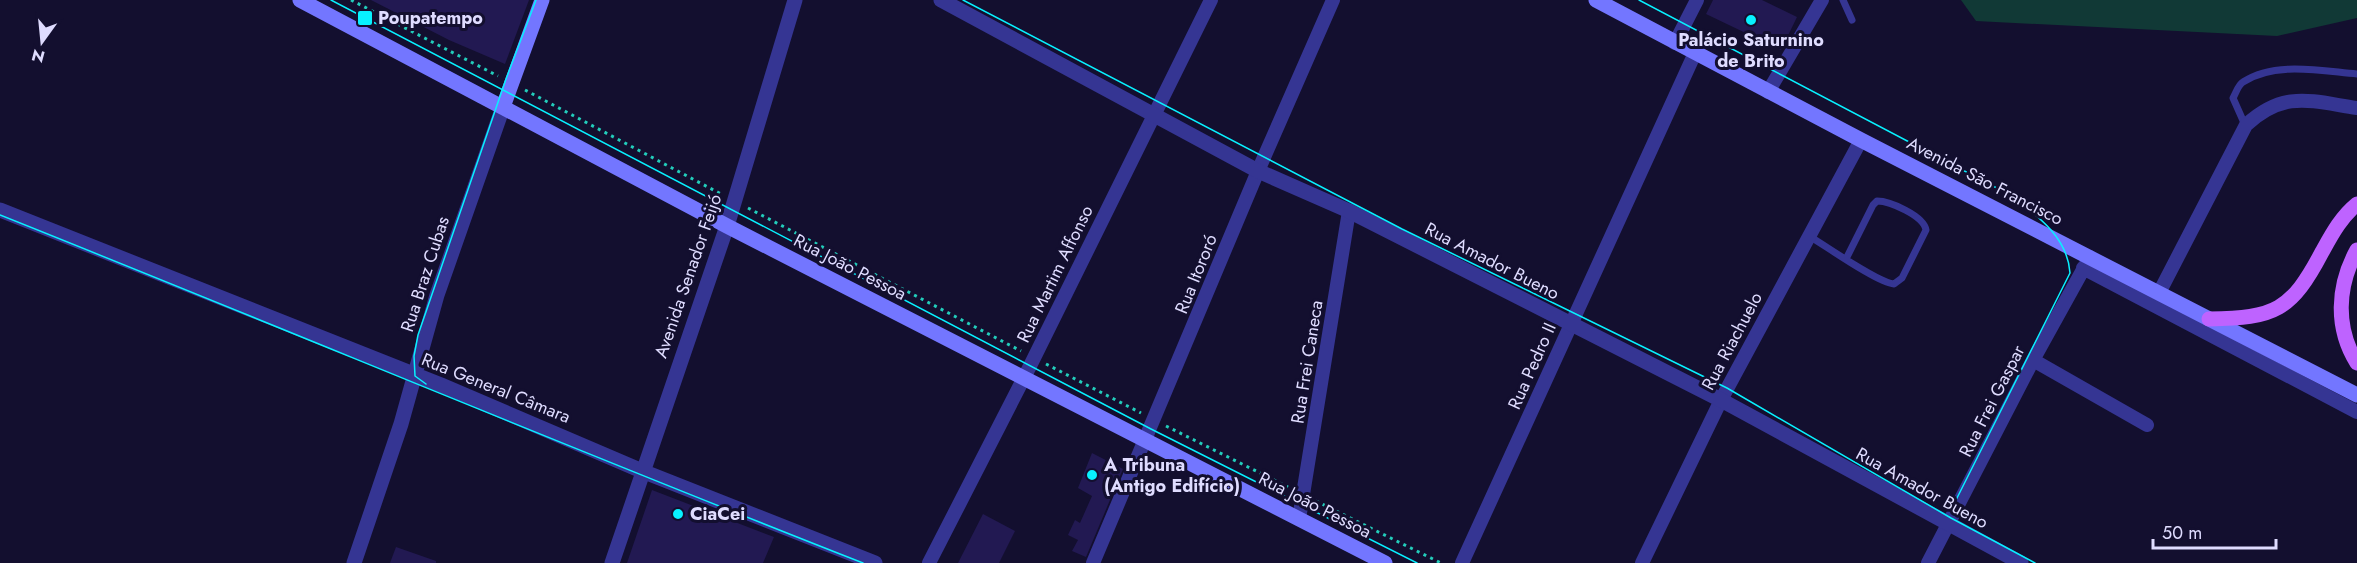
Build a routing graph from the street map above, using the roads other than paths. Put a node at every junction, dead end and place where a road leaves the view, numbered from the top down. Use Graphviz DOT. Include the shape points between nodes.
graph roads {
  1 [pos="300,0"];
  2 [pos="542,0"];
  3 [pos="795,0"];
  4 [pos="941,0"];
  5 [pos="1211,0"];
  6 [pos="1333,0"];
  7 [pos="1596,0"];
  8 [pos="1697,0"];
  9 [pos="1822,0"];
  10 [pos="1843,0"];
  11 [pos="1852,20"];
  12 [pos="1675,43"];
  13 [pos="1695,53"];
  14 [pos="2357,74"];
  15 [pos="1768,92"];
  16 [pos="503,107"];
  17 [pos="2357,108"];
  18 [pos="1154,115"];
  19 [pos="2246,126"];
  20 [pos="1861,140"];
  21 [pos="1258,171"];
  22 [pos="2357,204"];
  23 [pos="0,210"];
  24 [pos="1349,211"];
  25 [pos="727,226"];
  26 [pos="1809,236"];
  27 [pos="2357,250"];
  28 [pos="1846,259"];
  29 [pos="2086,262"];
  30 [pos="2159,293"];
  31 [pos="2209,319"];
  32 [pos="1571,323"];
  33 [pos="2033,360"];
  34 [pos="2357,363"];
  35 [pos="415,376"];
  36 [pos="1024,378"];
  37 [pos="2357,395"];
  38 [pos="1721,400"];
  39 [pos="2357,412"];
  40 [pos="2147,425"];
  41 [pos="1146,440"];
  42 [pos="642,471"];
  43 [pos="1299,519"];
  44 [pos="1948,524"];
  45 [pos="354,563"];
  46 [pos="612,563"];
  47 [pos="875,563"];
  48 [pos="929,563"];
  49 [pos="1093,563"];
  50 [pos="1385,563"];
  51 [pos="1462,563"];
  52 [pos="1642,563"];
  53 [pos="1928,563"];
  54 [pos="2021,563"];
  1 -- 16 [label="main road, Rua João Pessoa"];
  2 -- 16 [label="main road, Rua Braz Cubas"];
  3 -- 25 [label="street, Avenida Senador Feijó"];
  4 -- 18 [label="street, Rua Amador Bueno"];
  5 -- 18 [label="street, Rua Martim Affonso"];
  6 -- 21 [label="street, Rua Itororó"];
  7 -- 12 [label="main road, Avenida São Francisco"];
  8 -- 12 [label="street"];
  9 -- 15 [label="street"];
  10 -- 11 [label="lane"];
  12 -- 13 [label="main road, Avenida São Francisco"];
  13 -- 15 [label="main road, Avenida São Francisco"];
  13 -- 32 [label="street, Rua Pedro II"];
  14 -- 19 [label="lane" via="2306,69 2267,71 2241,83 2233,98"];
  15 -- 20 [label="main road, Avenida São Francisco"];
  16 -- 25 [label="main road, Rua João Pessoa"];
  16 -- 35 [label="street, Rua Braz Cubas" via="437,295"];
  17 -- 19 [label="street" via="2294,100 2276,105"];
  18 -- 21 [label="street, Rua Amador Bueno"];
  18 -- 36 [label="street, Rua Martim Affonso"];
  19 -- 30 [label="street"];
  20 -- 26 [label="street, Rua Riachuelo"];
  20 -- 29 [label="main road, Avenida São Francisco"];
  21 -- 24 [label="street, Rua Amador Bueno"];
  21 -- 41 [label="street, Rua Itororó"];
  22 -- 31 [label="main road" via="2338,225 2295,296 2257,315"];
  23 -- 35 [label="street, Rua General Câmara"];
  24 -- 32 [label="street, Rua Amador Bueno"];
  24 -- 43 [label="street, Rua Frei Caneca"];
  25 -- 36 [label="main road, Rua João Pessoa"];
  25 -- 42 [label="street, Avenida Senador Feijó"];
  26 -- 28 [label="lane"];
  26 -- 38 [label="street, Rua Riachuelo"];
  27 -- 34 [label="main road" via="2344,280 2341,302 2343,332"];
  28 -- 28 [label="lane" via="1887,284 1894,284 1902,278 1926,230 1925,224 1885,201 1877,201"];
  29 -- 30 [label="main road, Avenida São Francisco"];
  29 -- 33 [label="street, Rua Frei Gaspar"];
  29 -- 39 [label="street, Avenida São Francisco"];
  30 -- 31 [label="main road, Avenida São Francisco"];
  31 -- 37 [label="main road, Avenida São Francisco"];
  32 -- 38 [label="street, Rua Amador Bueno"];
  32 -- 51 [label="street, Rua Pedro II"];
  33 -- 40 [label="street"];
  33 -- 44 [label="street, Rua Frei Gaspar"];
  35 -- 42 [label="street, Rua General Câmara"];
  35 -- 45 [label="street, Rua Braz Cubas"];
  36 -- 41 [label="main road, Rua João Pessoa"];
  36 -- 48 [label="street, Rua Martim Affonso"];
  38 -- 44 [label="street, Rua Amador Bueno"];
  38 -- 52 [label="street, Rua Riachuelo"];
  41 -- 43 [label="main road, Rua João Pessoa"];
  41 -- 49 [label="street, Rua Itororó"];
  42 -- 46 [label="street, Avenida Senador Feijó"];
  42 -- 47 [label="street, Rua General Câmara"];
  43 -- 50 [label="main road, Rua João Pessoa"];
  44 -- 53 [label="street, Rua Frei Gaspar"];
  44 -- 54 [label="street, Rua Amador Bueno"];
}
